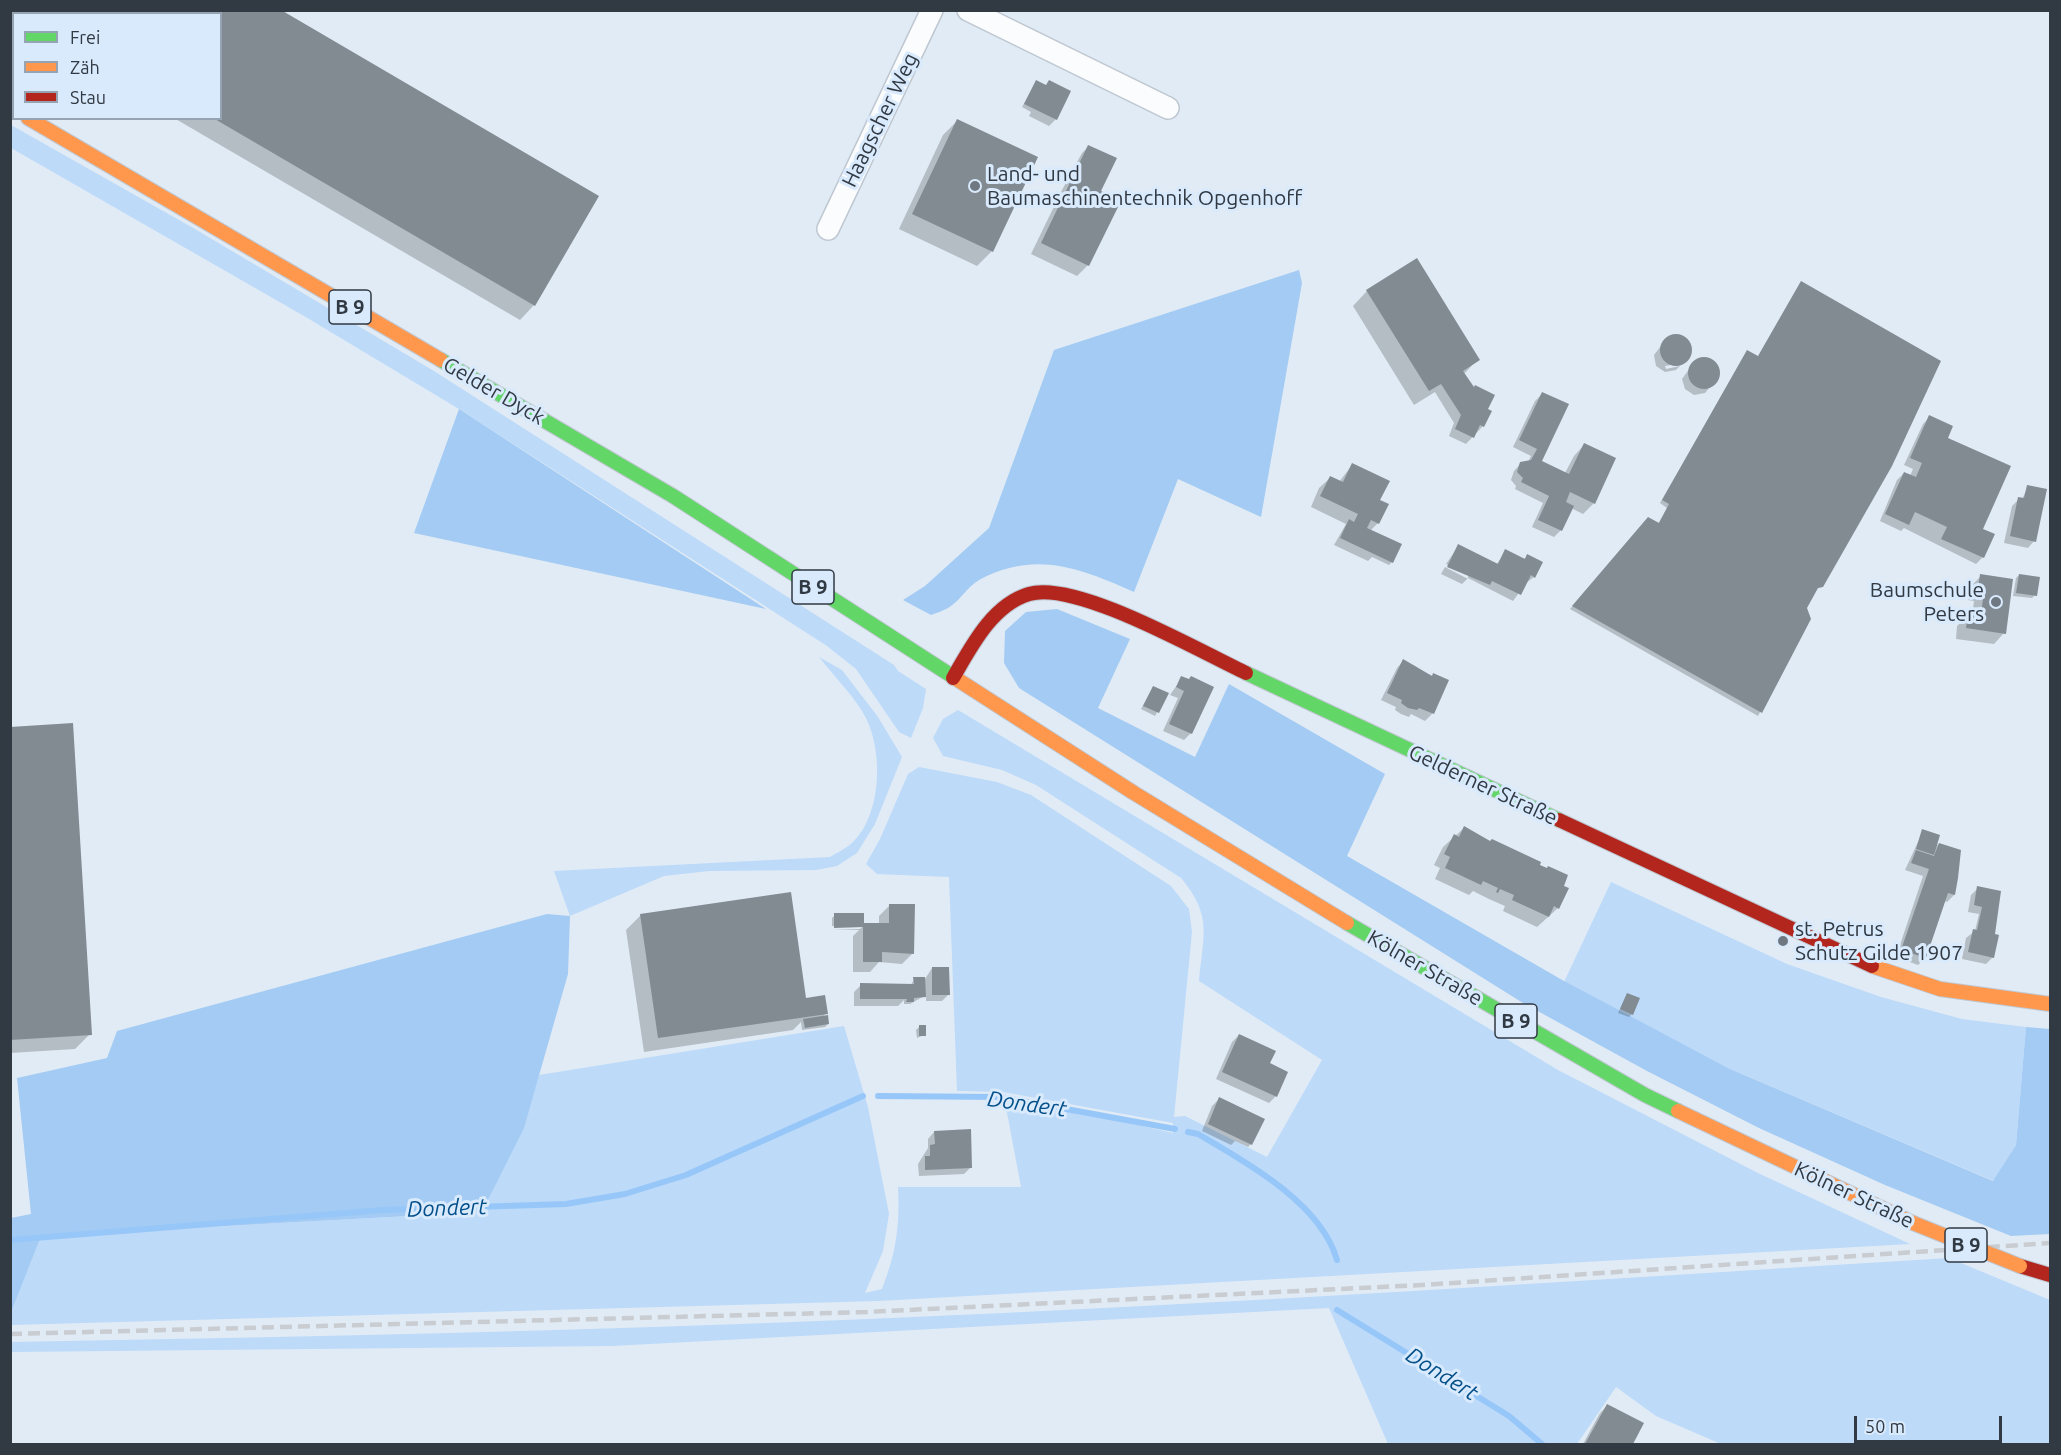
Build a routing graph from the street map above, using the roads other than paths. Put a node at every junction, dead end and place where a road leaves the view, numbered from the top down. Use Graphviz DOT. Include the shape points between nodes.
graph roads {
  1 [pos="932,10"];
  2 [pos="968,10"];
  3 [pos="1168,108"];
  4 [pos="31,120"];
  5 [pos="828,229"];
  6 [pos="952,678"];
  7 [pos="2050,1004"];
  8 [pos="2050,1275"];
  1 -- 5 [label="street, Haagscher Weg"];
  2 -- 3 [label="street"];
  4 -- 6 [label="main road, Gelder Dyck / B 9" via="673,495"];
  6 -- 7 [label="main road, Gelderner Straße" via="986,623 1004,607 1024,596 1065,593 1119,613 1855,960 1940,989"];
  6 -- 8 [label="main road, Kölner Straße / B 9, bridge" via="1388,947 1635,1089 1913,1223"];
}
